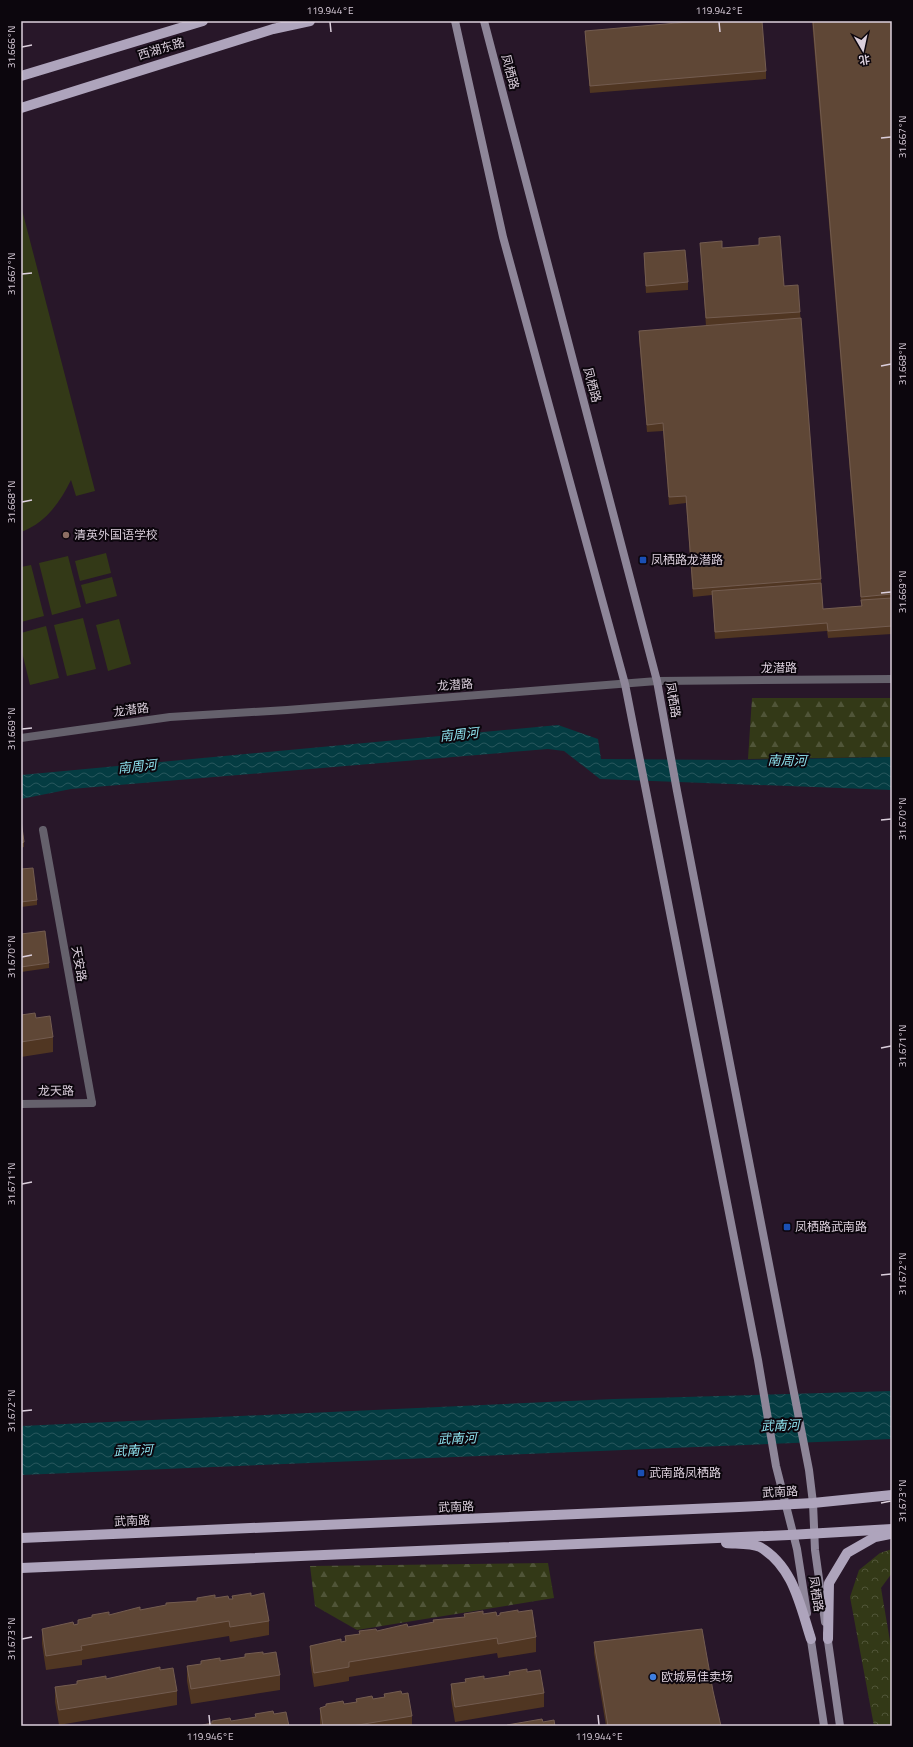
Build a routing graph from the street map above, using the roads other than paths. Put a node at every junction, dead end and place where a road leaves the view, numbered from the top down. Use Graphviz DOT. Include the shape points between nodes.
graph roads {
  1 [pos="203,21"];
  2 [pos="310,21"];
  3 [pos="455,21"];
  4 [pos="484,21"];
  5 [pos="21,76"];
  6 [pos="21,108"];
  7 [pos="892,679"];
  8 [pos="657,681"];
  9 [pos="625,684"];
  10 [pos="21,738"];
  11 [pos="43,830"];
  12 [pos="92,1103"];
  13 [pos="21,1104"];
  14 [pos="892,1495"];
  15 [pos="813,1503"];
  16 [pos="786,1504"];
  17 [pos="892,1529"];
  18 [pos="813,1533"];
  19 [pos="892,1533"];
  20 [pos="793,1535"];
  21 [pos="21,1538"];
  22 [pos="690,1539"];
  23 [pos="21,1568"];
  24 [pos="810,1639"];
  25 [pos="828,1639"];
  26 [pos="824,1726"];
  27 [pos="840,1726"];
  1 -- 5 [label="main road, 西湖东路"];
  2 -- 6 [label="main road, 西湖东路" via="266,31"];
  3 -- 9 [label="main road" via="503,237"];
  4 -- 8 [label="main road, 凤栖路"];
  7 -- 8 [label="street, 龙潜路"];
  8 -- 9 [label="street, 龙潜路"];
  8 -- 15 [label="main road, 凤栖路" via="809,1470"];
  9 -- 10 [label="street, 龙潜路" via="170,717"];
  9 -- 16 [label="main road, 凤栖路" via="758,1360 776,1466"];
  11 -- 12 [label="street, 天安路"];
  12 -- 13 [label="street, 龙天路"];
  14 -- 15 [label="main road, 武南路"];
  15 -- 16 [label="main road, 武南路"];
  15 -- 18 [label="main road, 凤栖路"];
  16 -- 20 [label="main road, 凤栖路"];
  16 -- 21 [label="main road, 武南路"];
  17 -- 18 [label="main road"];
  18 -- 20 [label="main road"];
  18 -- 25 [label="main road, 凤栖路"];
  19 -- 25 [label="main road" via="875,1537 847,1553 829,1583"];
  20 -- 22 [label="main road"];
  20 -- 24 [label="main road, 凤栖路"];
  22 -- 23 [label="main road"];
  22 -- 24 [label="main road" via="759,1546 783,1566 796,1591"];
  24 -- 26 [label="main road, 凤栖路"];
  25 -- 27 [label="main road, 凤栖路"];
}
